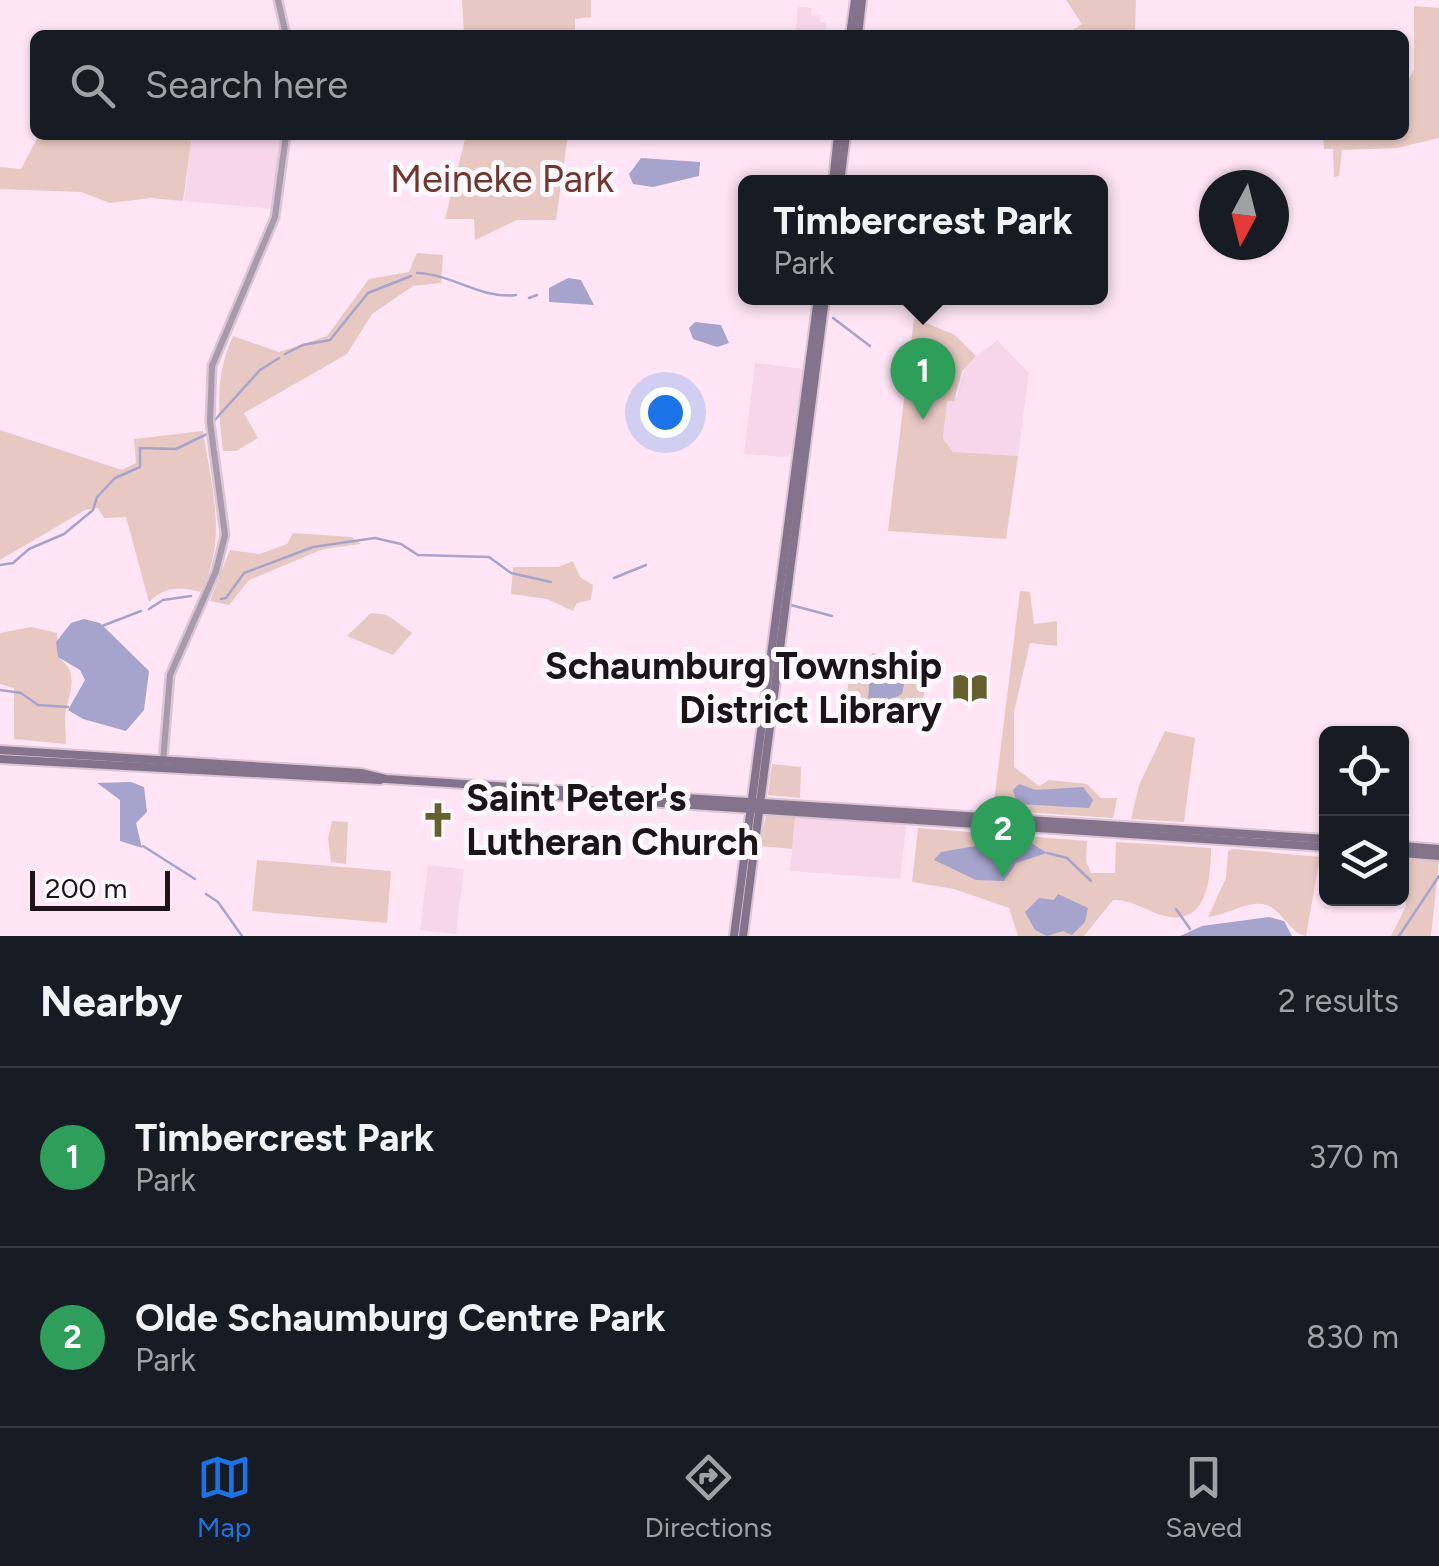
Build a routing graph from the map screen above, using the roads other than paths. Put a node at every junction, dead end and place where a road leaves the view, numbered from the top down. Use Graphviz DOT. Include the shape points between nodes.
graph roads {
  1 [pos="278,0"];
  2 [pos="858,0"];
  3 [pos="285,30"];
  4 [pos="855,30"];
  5 [pos="285,140"];
  6 [pos="841,140"];
  7 [pos="837,175"];
  8 [pos="817,305"];
  9 [pos="825,305"];
  10 [pos="0,750"];
  11 [pos="0,759"];
  12 [pos="163,763"];
  13 [pos="756,806"];
  14 [pos="1319,839"];
  15 [pos="1319,846"];
  16 [pos="1409,850"];
  17 [pos="1439,852"];
  18 [pos="734,936"];
  19 [pos="743,936"];
  1 -- 3 [label="street"];
  2 -- 4 [label="main road"];
  5 -- 12 [label="street" via="274,217 212,366 210,422 225,535 170,675"];
  6 -- 7 [label="main road"];
  8 -- 13 [label="main road"];
  9 -- 13 [label="main road"];
  10 -- 12 [label="main road"];
  11 -- 12 [label="main road"];
  12 -- 13 [label="main road"];
  13 -- 14 [label="main road"];
  13 -- 15 [label="main road"];
  13 -- 18 [label="main road"];
  13 -- 19 [label="main road"];
  16 -- 17 [label="main road"];
}
